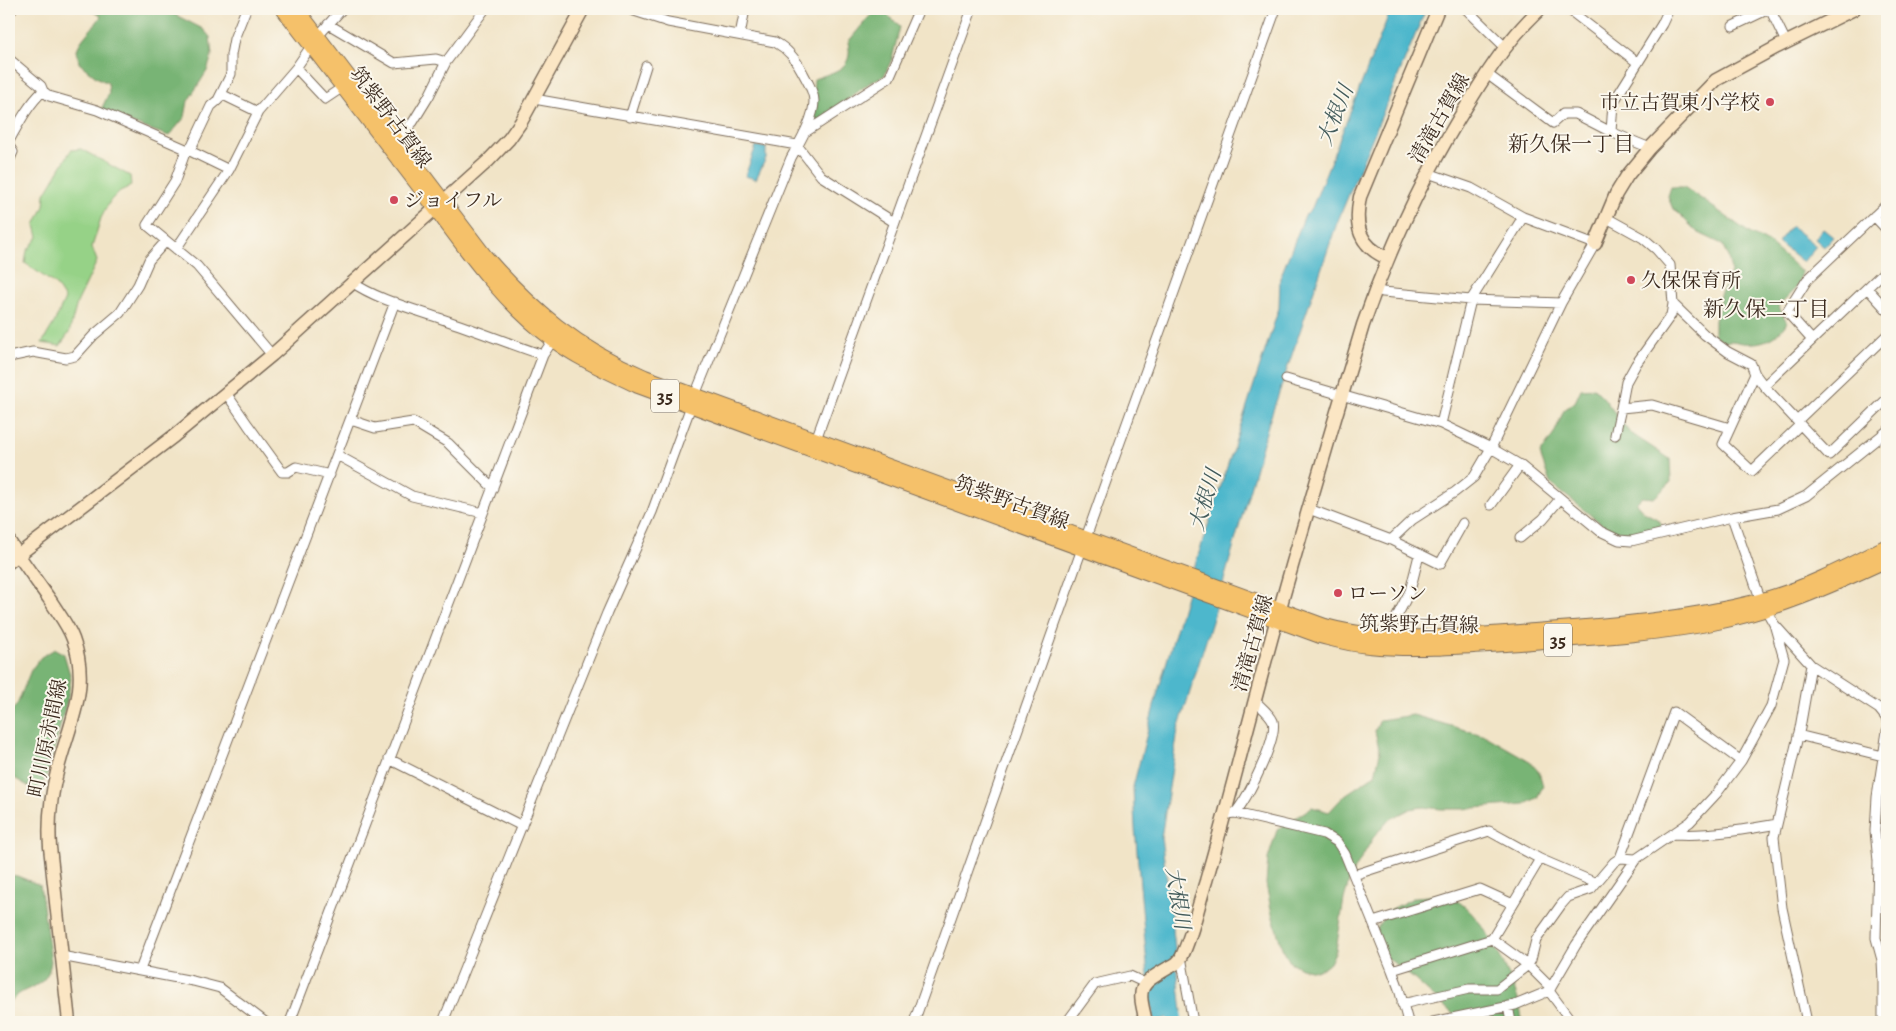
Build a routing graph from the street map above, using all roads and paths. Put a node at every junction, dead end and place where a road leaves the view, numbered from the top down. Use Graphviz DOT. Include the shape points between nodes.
graph roads {
  1 [pos="246,9"];
  2 [pos="283,9"];
  3 [pos="298,9"];
  4 [pos="342,9"];
  5 [pos="485,9"];
  6 [pos="583,9"];
  7 [pos="628,9"];
  8 [pos="745,9"];
  9 [pos="919,9"];
  10 [pos="972,9"];
  11 [pos="1276,9"];
  12 [pos="1438,9"];
  13 [pos="1466,9"];
  14 [pos="1540,9"];
  15 [pos="1568,9"];
  16 [pos="1669,9"];
  17 [pos="1770,9"];
  18 [pos="1854,9"];
  19 [pos="643,12"];
  20 [pos="328,24"];
  21 [pos="1733,26"];
  22 [pos="740,35"];
  23 [pos="315,41"];
  24 [pos="1786,42"];
  25 [pos="1505,47"];
  26 [pos="9,59"];
  27 [pos="446,62"];
  28 [pos="1638,63"];
  29 [pos="646,66"];
  30 [pos="296,68"];
  31 [pos="1487,74"];
  32 [pos="342,87"];
  33 [pos="43,91"];
  34 [pos="221,94"];
  35 [pos="534,99"];
  36 [pos="258,112"];
  37 [pos="630,117"];
  38 [pos="1612,132"];
  39 [pos="804,134"];
  40 [pos="396,140"];
  41 [pos="9,141"];
  42 [pos="797,145"];
  43 [pos="9,146"];
  44 [pos="1650,148"];
  45 [pos="188,150"];
  46 [pos="9,161"];
  47 [pos="229,170"];
  48 [pos="1428,174"];
  49 [pos="1887,204"];
  50 [pos="438,205"];
  51 [pos="1874,216"];
  52 [pos="1524,217"];
  53 [pos="1605,217"];
  54 [pos="894,222"];
  55 [pos="1887,230"];
  56 [pos="166,241"];
  57 [pos="1594,244"];
  58 [pos="176,249"];
  59 [pos="1388,258"];
  60 [pos="1887,269"];
  61 [pos="352,282"];
  62 [pos="1867,288"];
  63 [pos="1375,289"];
  64 [pos="1471,300"];
  65 [pos="395,302"];
  66 [pos="1561,303"];
  67 [pos="1673,304"];
  68 [pos="1887,310"];
  69 [pos="1887,335"];
  70 [pos="553,340"];
  71 [pos="1812,340"];
  72 [pos="272,355"];
  73 [pos="543,355"];
  74 [pos="9,357"];
  75 [pos="1755,374"];
  76 [pos="1286,379"];
  77 [pos="1764,386"];
  78 [pos="226,393"];
  79 [pos="1342,395"];
  80 [pos="1887,398"];
  81 [pos="694,400"];
  82 [pos="1887,404"];
  83 [pos="1621,408"];
  84 [pos="1868,416"];
  85 [pos="351,420"];
  86 [pos="1799,423"];
  87 [pos="1441,424"];
  88 [pos="1730,428"];
  89 [pos="1887,431"];
  90 [pos="1615,435"];
  91 [pos="814,444"];
  92 [pos="1491,448"];
  93 [pos="337,455"];
  94 [pos="1520,466"];
  95 [pos="330,475"];
  96 [pos="492,488"];
  97 [pos="1560,499"];
  98 [pos="1491,505"];
  99 [pos="1309,509"];
  100 [pos="483,513"];
  101 [pos="1732,517"];
  102 [pos="1464,523"];
  103 [pos="1520,538"];
  104 [pos="1391,540"];
  105 [pos="9,541"];
  106 [pos="1083,543"];
  107 [pos="1887,546"];
  108 [pos="1419,555"];
  109 [pos="13,558"];
  110 [pos="1887,560"];
  111 [pos="1763,605"];
  112 [pos="1278,615"];
  113 [pos="1774,624"];
  114 [pos="1392,638"];
  115 [pos="1811,665"];
  116 [pos="1255,701"];
  117 [pos="1887,720"];
  118 [pos="1887,731"];
  119 [pos="1798,736"];
  120 [pos="1883,756"];
  121 [pos="389,759"];
  122 [pos="1741,761"];
  123 [pos="1230,814"];
  124 [pos="1777,824"];
  125 [pos="522,826"];
  126 [pos="1674,834"];
  127 [pos="1620,858"];
  128 [pos="1540,859"];
  129 [pos="1636,860"];
  130 [pos="1354,875"];
  131 [pos="1596,883"];
  132 [pos="1512,904"];
  133 [pos="1373,922"];
  134 [pos="1492,939"];
  135 [pos="61,956"];
  136 [pos="1179,960"];
  137 [pos="1528,965"];
  138 [pos="140,970"];
  139 [pos="1392,970"];
  140 [pos="1147,981"];
  141 [pos="1550,989"];
  142 [pos="1402,1004"];
  143 [pos="1508,1006"];
  144 [pos="69,1022"];
  145 [pos="264,1022"];
  146 [pos="290,1022"];
  147 [pos="443,1022"];
  148 [pos="914,1022"];
  149 [pos="1067,1022"];
  150 [pos="1146,1022"];
  151 [pos="1193,1022"];
  152 [pos="1408,1022"];
  153 [pos="1433,1022"];
  154 [pos="1511,1022"];
  155 [pos="1572,1022"];
  156 [pos="1807,1022"];
  157 [pos="1883,1022"];
  1 -- 34 [label="street" via="232,47 231,74"];
  2 -- 23 [label="main road, 筑紫野古賀線 / 35"];
  3 -- 23 [label="main road, 筑紫野古賀線 / 35"];
  4 -- 20 [label="street"];
  5 -- 27 [label="street"];
  6 -- 35 [label="main road"];
  7 -- 19 [label="street"];
  8 -- 22 [label="street"];
  9 -- 39 [label="street" via="889,78"];
  10 -- 54 [label="street"];
  11 -- 106 [label="street"];
  12 -- 59 [label="main road, 清滝古賀線" via="1359,203 1359,233 1366,244"];
  13 -- 25 [label="street"];
  14 -- 25 [label="main road, 清滝古賀線"];
  15 -- 28 [label="street"];
  16 -- 28 [label="street"];
  17 -- 21 [label="street"];
  17 -- 24 [label="street"];
  18 -- 24 [label="main road"];
  19 -- 22 [label="street" via="668,22"];
  20 -- 23 [label="street"];
  20 -- 27 [label="street" via="394,63 436,59"];
  22 -- 39 [label="street" via="774,42 786,48 800,68 814,101"];
  23 -- 30 [label="street"];
  23 -- 32 [label="main road, 筑紫野古賀線 / 35"];
  23 -- 40 [label="main road, 筑紫野古賀線 / 35"];
  24 -- 44 [label="main road" via="1716,80"];
  25 -- 31 [label="main road, 清滝古賀線"];
  26 -- 33 [label="street"];
  27 -- 40 [label="street" via="430,96"];
  28 -- 38 [label="street" via="1613,103"];
  29 -- 37 [label="street"];
  30 -- 32 [label="street" via="325,99"];
  30 -- 36 [label="street"];
  31 -- 38 [label="street" via="1554,123 1563,114 1576,114"];
  31 -- 48 [label="main road, 清滝古賀線" via="1456,121"];
  32 -- 50 [label="main road, 筑紫野古賀線 / 35"];
  33 -- 41 [label="street" via="25,113"];
  33 -- 45 [label="street" via="49,96 97,110"];
  34 -- 36 [label="street"];
  34 -- 45 [label="street" via="211,106"];
  35 -- 37 [label="street"];
  35 -- 50 [label="main road" via="509,139 488,162"];
  36 -- 47 [label="street"];
  37 -- 42 [label="street"];
  38 -- 44 [label="street"];
  39 -- 42 [label="street"];
  40 -- 50 [label="main road, 筑紫野古賀線 / 35"];
  42 -- 54 [label="street" via="820,176"];
  42 -- 81 [label="street"];
  43 -- 46 [label="street" via="13,152"];
  44 -- 53 [label="main road" via="1627,176"];
  45 -- 47 [label="street"];
  45 -- 56 [label="street" via="175,182 147,225"];
  47 -- 58 [label="street"];
  48 -- 52 [label="street" via="1471,188"];
  48 -- 59 [label="main road, 清滝古賀線"];
  49 -- 51 [label="street"];
  50 -- 61 [label="main road"];
  50 -- 70 [label="main road, 筑紫野古賀線 / 35" via="505,296"];
  50 -- 81 [label="main road, 筑紫野古賀線 / 35" via="513,288 555,325 620,366"];
  51 -- 55 [label="street"];
  51 -- 71 [label="street" via="1807,280 1787,312"];
  52 -- 57 [label="street"];
  52 -- 64 [label="street"];
  53 -- 57 [label="main road"];
  53 -- 67 [label="street" via="1643,238 1670,265"];
  54 -- 91 [label="street"];
  56 -- 58 [label="street"];
  56 -- 74 [label="street" via="149,260 138,286 120,313 75,356 66,358 33,352"];
  57 -- 66 [label="street"];
  58 -- 72 [label="street" via="197,266"];
  59 -- 63 [label="main road, 清滝古賀線"];
  60 -- 62 [label="street"];
  61 -- 65 [label="street"];
  61 -- 72 [label="main road"];
  62 -- 68 [label="street"];
  62 -- 71 [label="street"];
  63 -- 64 [label="street"];
  63 -- 79 [label="main road, 清滝古賀線"];
  64 -- 66 [label="street"];
  64 -- 87 [label="street"];
  65 -- 73 [label="street"];
  65 -- 85 [label="street"];
  66 -- 92 [label="street"];
  67 -- 75 [label="street" via="1705,335 1751,364"];
  67 -- 83 [label="street" via="1671,315 1626,382"];
  69 -- 86 [label="street"];
  70 -- 73 [label="street"];
  70 -- 81 [label="main road, 筑紫野古賀線 / 35" via="614,375"];
  71 -- 77 [label="street"];
  72 -- 78 [label="main road"];
  73 -- 96 [label="street"];
  75 -- 77 [label="street"];
  75 -- 88 [label="street"];
  76 -- 79 [label="street"];
  77 -- 86 [label="street"];
  78 -- 95 [label="street" via="282,472 296,468"];
  78 -- 109 [label="main road"];
  79 -- 87 [label="street"];
  79 -- 99 [label="main road, 清滝古賀線"];
  80 -- 84 [label="street"];
  81 -- 91 [label="main road, 筑紫野古賀線 / 35"];
  81 -- 125 [label="street" via="652,512 607,614"];
  82 -- 84 [label="street"];
  83 -- 88 [label="street" via="1652,404"];
  83 -- 90 [label="street"];
  84 -- 86 [label="street" via="1829,455"];
  85 -- 93 [label="street"];
  85 -- 96 [label="street" via="375,428 413,422 448,443"];
  86 -- 88 [label="street" via="1752,471 1723,444"];
  87 -- 92 [label="street"];
  89 -- 101 [label="street" via="1806,496 1778,509"];
  91 -- 106 [label="main road, 筑紫野古賀線 / 35"];
  92 -- 94 [label="street"];
  92 -- 104 [label="street" via="1474,477 1412,520"];
  93 -- 95 [label="street"];
  93 -- 100 [label="street" via="412,496"];
  94 -- 97 [label="street"];
  94 -- 98 [label="street"];
  95 -- 138 [label="street"];
  96 -- 100 [label="street"];
  97 -- 101 [label="street" via="1600,531 1619,540 1640,539"];
  97 -- 103 [label="street" via="1544,519"];
  99 -- 104 [label="street"];
  99 -- 112 [label="main road, 清滝古賀線"];
  100 -- 121 [label="street"];
  101 -- 111 [label="street"];
  102 -- 108 [label="street" via="1440,564"];
  104 -- 108 [label="street"];
  105 -- 109 [label="main road, 町川原赤間線"];
  106 -- 112 [label="main road, 筑紫野古賀線 / 35"];
  106 -- 148 [label="street"];
  107 -- 111 [label="main road, 筑紫野古賀線 / 35"];
  108 -- 114 [label="street" via="1410,591 1393,624"];
  109 -- 135 [label="main road, 町川原赤間線" via="65,623 73,639 80,669 77,706 58,767 49,820"];
  110 -- 111 [label="main road, 筑紫野古賀線 / 35" via="1844,581"];
  111 -- 112 [label="main road, 筑紫野古賀線 / 35" via="1714,623 1644,633 1492,645 1390,648 1320,636"];
  111 -- 113 [label="street"];
  111 -- 114 [label="main road, 筑紫野古賀線 / 35" via="1631,624"];
  112 -- 114 [label="main road, 筑紫野古賀線 / 35" via="1349,633"];
  112 -- 116 [label="main road, 清滝古賀線"];
  113 -- 115 [label="street"];
  113 -- 122 [label="street" via="1784,659 1771,706"];
  115 -- 117 [label="street" via="1879,709"];
  115 -- 119 [label="street"];
  116 -- 123 [label="main road, 清滝古賀線"];
  116 -- 123 [label="street" via="1272,720 1274,728 1243,804"];
  118 -- 120 [label="street"];
  119 -- 120 [label="street"];
  119 -- 124 [label="street"];
  120 -- 157 [label="street" via="1875,831 1878,861 1876,938 1883,974"];
  121 -- 125 [label="street"];
  121 -- 146 [label="street"];
  122 -- 126 [label="street" via="1712,799"];
  122 -- 127 [label="street" via="1674,712"];
  123 -- 130 [label="street" via="1324,834 1337,842"];
  123 -- 136 [label="main road, 清滝古賀線"];
  124 -- 126 [label="street" via="1694,835"];
  124 -- 156 [label="street" via="1774,837 1782,908"];
  125 -- 147 [label="street"];
  126 -- 129 [label="street"];
  127 -- 129 [label="street"];
  127 -- 131 [label="street"];
  128 -- 130 [label="street" via="1489,831"];
  128 -- 131 [label="street"];
  128 -- 132 [label="street"];
  129 -- 141 [label="street" via="1576,945"];
  130 -- 133 [label="street"];
  131 -- 137 [label="street" via="1591,889 1568,897 1561,905 1536,940"];
  132 -- 133 [label="street" via="1480,889"];
  132 -- 134 [label="street"];
  133 -- 139 [label="street"];
  134 -- 137 [label="street"];
  134 -- 139 [label="street"];
  135 -- 138 [label="street"];
  135 -- 144 [label="main road, 町川原赤間線"];
  136 -- 140 [label="main road"];
  136 -- 151 [label="street"];
  137 -- 141 [label="street"];
  137 -- 142 [label="street" via="1497,989 1469,989"];
  138 -- 145 [label="street" via="220,988"];
  139 -- 142 [label="street" via="1400,988"];
  140 -- 149 [label="street" via="1130,976 1095,984"];
  140 -- 150 [label="main road" via="1140,994"];
  141 -- 143 [label="street"];
  141 -- 155 [label="street"];
  142 -- 152 [label="street"];
  143 -- 153 [label="street"];
  143 -- 154 [label="street"];
}
